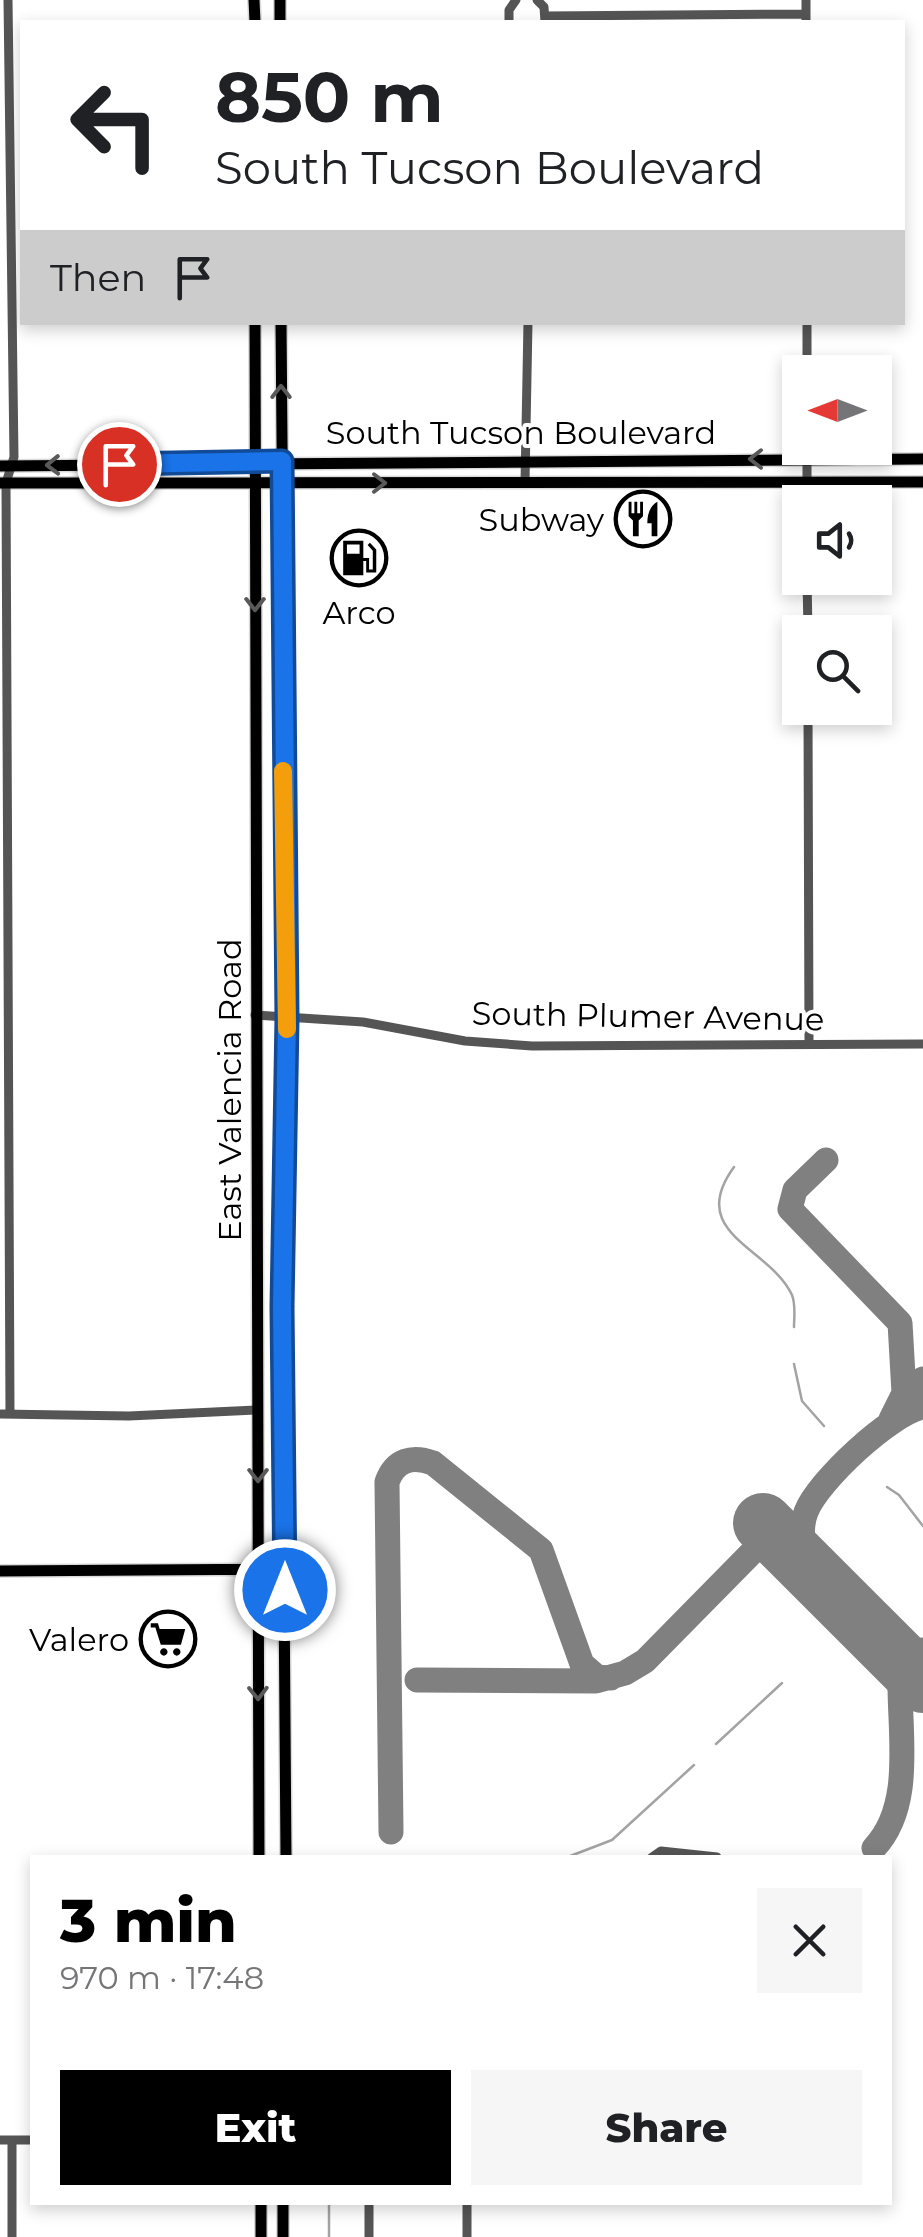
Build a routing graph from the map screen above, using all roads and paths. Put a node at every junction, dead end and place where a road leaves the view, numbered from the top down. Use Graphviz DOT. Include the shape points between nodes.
graph roads {
  1 [pos="8,0"];
  2 [pos="537,0"];
  3 [pos="806,0"];
  4 [pos="806,18"];
  5 [pos="545,19"];
  6 [pos="256,325"];
  7 [pos="281,325"];
  8 [pos="528,325"];
  9 [pos="807,325"];
  10 [pos="807,355"];
  11 [pos="782,454"];
  12 [pos="892,457"];
  13 [pos="525,459"];
  14 [pos="923,459"];
  15 [pos="256,461"];
  16 [pos="282,461"];
  17 [pos="807,465"];
  18 [pos="0,466"];
  19 [pos="14,466"];
  20 [pos="525,482"];
  21 [pos="923,482"];
  22 [pos="3,483"];
  23 [pos="807,483"];
  24 [pos="255,484"];
  25 [pos="282,484"];
  26 [pos="808,725"];
  27 [pos="282,729"];
  28 [pos="255,730"];
  29 [pos="255,1016"];
  30 [pos="287,1018"];
  31 [pos="809,1043"];
  32 [pos="923,1044"];
  33 [pos="258,1410"];
  34 [pos="5,1414"];
  35 [pos="285,1569"];
  36 [pos="0,1570"];
  37 [pos="257,1570"];
  38 [pos="260,1836"];
  39 [pos="286,1836"];
  40 [pos="260,1855"];
  41 [pos="286,1855"];
  42 [pos="656,1855"];
  43 [pos="698,1855"];
  44 [pos="0,2140"];
  45 [pos="12,2140"];
  46 [pos="30,2140"];
  47 [pos="261,2205"];
  48 [pos="283,2205"];
  49 [pos="368,2205"];
  50 [pos="467,2205"];
  51 [pos="12,2237"];
  52 [pos="261,2237"];
  53 [pos="283,2237"];
  54 [pos="369,2237"];
  55 [pos="467,2237"];
  1 -- 19 [label="street"];
  2 -- 5 [label="street"];
  3 -- 4 [label="street"];
  4 -- 5 [label="street"];
  6 -- 15 [label="main road, East Valencia Road"];
  16 -- 7 [label="main road, East Valencia Road, one-way"];
  8 -- 13 [label="street"];
  9 -- 10 [label="street"];
  11 -- 13 [label="main road, South Tucson Boulevard, one-way"];
  12 -- 14 [label="main road, South Tucson Boulevard"];
  13 -- 16 [label="main road, South Tucson Boulevard"];
  13 -- 20 [label="street"];
  15 -- 16 [label="main road, South Tucson Boulevard"];
  15 -- 19 [label="main road, South Tucson Boulevard, one-way"];
  15 -- 24 [label="main road, East Valencia Road"];
  16 -- 25 [label="main road, East Valencia Road"];
  17 -- 23 [label="street"];
  18 -- 19 [label="main road, South Tucson Boulevard"];
  19 -- 22 [label="street"];
  20 -- 23 [label="main road, South Tucson Boulevard"];
  25 -- 20 [label="main road, South Tucson Boulevard, one-way"];
  21 -- 23 [label="main road, South Tucson Boulevard"];
  22 -- 24 [label="main road, South Tucson Boulevard"];
  22 -- 34 [label="street"];
  24 -- 25 [label="main road, South Tucson Boulevard"];
  24 -- 28 [label="main road, East Valencia Road, one-way"];
  25 -- 27 [label="main road, East Valencia Road"];
  26 -- 31 [label="street"];
  27 -- 28 [label="main road"];
  27 -- 30 [label="main road, East Valencia Road"];
  28 -- 29 [label="main road, East Valencia Road"];
  29 -- 30 [label="street, South Plumer Avenue"];
  29 -- 33 [label="main road, East Valencia Road"];
  30 -- 31 [label="street, South Plumer Avenue" via="532,1046"];
  30 -- 35 [label="main road, East Valencia Road"];
  31 -- 32 [label="street, South Plumer Avenue"];
  33 -- 34 [label="street"];
  33 -- 37 [label="main road, East Valencia Road, one-way"];
  35 -- 37 [label="main road"];
  35 -- 39 [label="main road, East Valencia Road"];
  36 -- 37 [label="main road"];
  37 -- 38 [label="main road, East Valencia Road, one-way"];
  38 -- 39 [label="main road"];
  38 -- 40 [label="main road, East Valencia Road"];
  39 -- 41 [label="main road, East Valencia Road"];
  42 -- 43 [label="street"];
  44 -- 45 [label="street"];
  45 -- 46 [label="street"];
  45 -- 51 [label="street"];
  47 -- 52 [label="main road"];
  48 -- 53 [label="main road"];
  49 -- 54 [label="street"];
  50 -- 55 [label="street"];
}
